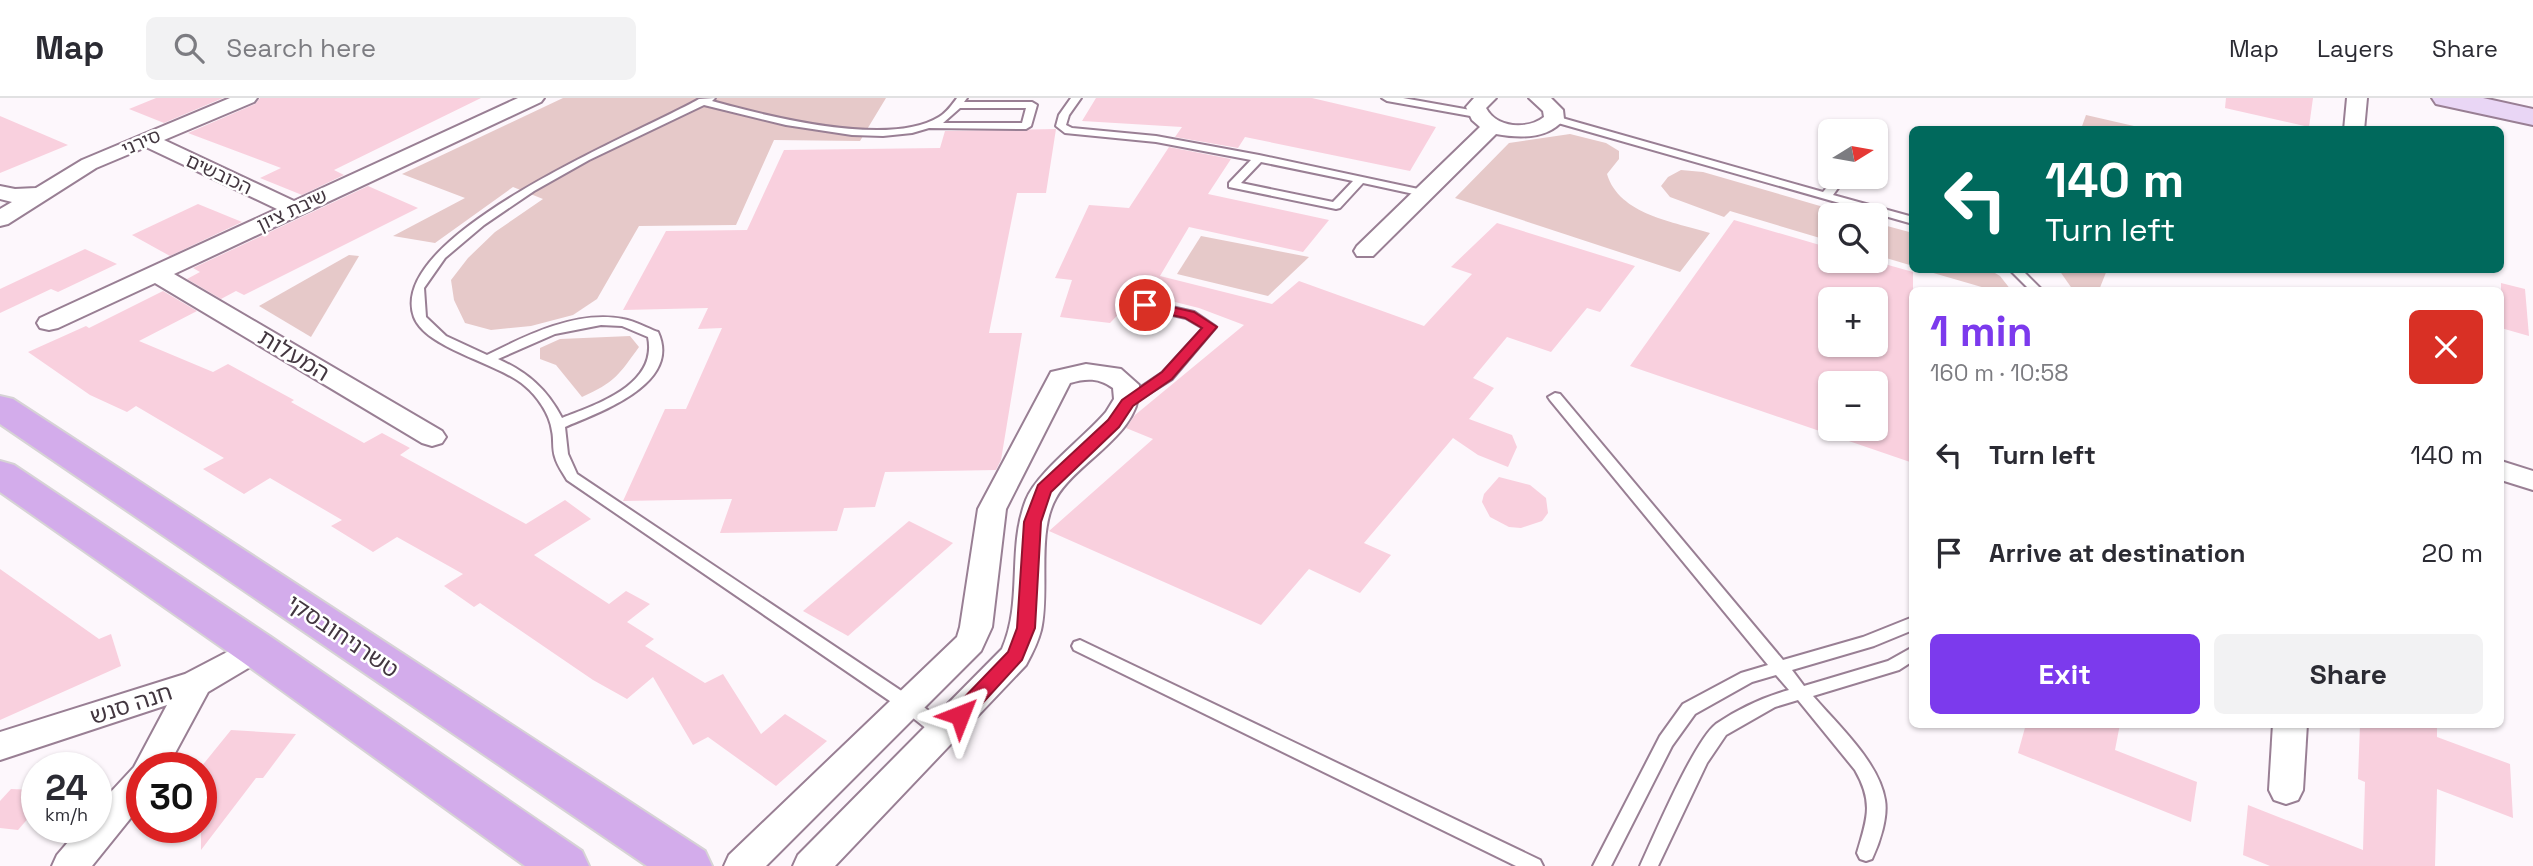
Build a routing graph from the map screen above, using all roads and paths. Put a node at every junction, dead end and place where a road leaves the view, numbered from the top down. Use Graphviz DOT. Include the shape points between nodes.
graph roads {
  1 [pos="247,98"];
  2 [pos="534,98"];
  3 [pos="1076,98"];
  4 [pos="1387,98"];
  5 [pos="1539,98"];
  6 [pos="2357,98"];
  7 [pos="2445,98"];
  8 [pos="2490,98"];
  9 [pos="706,100"];
  10 [pos="960,102"];
  11 [pos="2533,106"];
  12 [pos="1485,113"];
  13 [pos="2533,117"];
  14 [pos="1555,120"];
  15 [pos="928,126"];
  16 [pos="2354,126"];
  17 [pos="145,139"];
  18 [pos="1259,158"];
  19 [pos="1360,180"];
  20 [pos="1832,189"];
  21 [pos="0,192"];
  22 [pos="1423,193"];
  23 [pos="38,194"];
  24 [pos="1826,196"];
  25 [pos="294,209"];
  26 [pos="0,219"];
  27 [pos="1909,220"];
  28 [pos="0,229"];
  29 [pos="1365,251"];
  30 [pos="156,273"];
  31 [pos="2019,273"];
  32 [pos="2033,287"];
  33 [pos="1145,305"];
  34 [pos="49,323"];
  35 [pos="488,359"];
  36 [pos="1555,397"];
  37 [pos="1128,403"];
  38 [pos="0,407"];
  39 [pos="558,425"];
  40 [pos="432,438"];
  41 [pos="2504,471"];
  42 [pos="0,474"];
  43 [pos="2533,481"];
  44 [pos="1909,625"];
  45 [pos="1080,646"];
  46 [pos="256,649"];
  47 [pos="1909,656"];
  48 [pos="1779,667"];
  49 [pos="197,683"];
  50 [pos="1800,693"];
  51 [pos="908,705"];
  52 [pos="2290,728"];
  53 [pos="943,732"];
  54 [pos="0,746"];
  55 [pos="159,752"];
  56 [pos="2286,790"];
  57 [pos="126,798"];
  58 [pos="1866,853"];
  59 [pos="70,866"];
  60 [pos="564,866"];
  61 [pos="687,866"];
  62 [pos="742,866"];
  63 [pos="811,866"];
  64 [pos="1534,866"];
  65 [pos="1602,866"];
  66 [pos="1649,866"];
  1 -- 17 [label="street, סירני"];
  2 -- 25 [label="street, שיבת ציון"];
  3 -- 18 [label="lane" via="1061,126 1069,131 1156,139"];
  4 -- 12 [label="lane"];
  5 -- 14 [label="street" via="1553,106"];
  6 -- 16 [label="street"];
  7 -- 13 [label="street"];
  8 -- 11 [label="street"];
  9 -- 15 [label="lane" via="741,113 845,130 883,132"];
  9 -- 35 [label="lane" via="615,142 519,196 465,234 426,271 415,303 420,318 436,334"];
  10 -- 15 [label="lane" via="949,116"];
  10 -- 15 [label="lane" via="1032,105 1026,126"];
  12 -- 14 [label="street" via="1512,131 1533,130"];
  12 -- 22 [label="street"];
  14 -- 24 [label="lane"];
  17 -- 23 [label="street, סירני"];
  17 -- 25 [label="street, הכובשים"];
  18 -- 19 [label="lane"];
  18 -- 19 [label="lane" via="1233,186 1336,206"];
  19 -- 22 [label="lane"];
  20 -- 24 [label="lane"];
  21 -- 23 [label="street"];
  22 -- 29 [label="street"];
  23 -- 26 [label="street, סירני"];
  23 -- 28 [label="street, סירני"];
  24 -- 27 [label="lane"];
  25 -- 30 [label="street, שיבת ציון"];
  30 -- 34 [label="street, שיבת ציון"];
  30 -- 40 [label="street, המעלות"];
  31 -- 32 [label="lane"];
  33 -- 37 [label="lane" via="1189,315 1210,327 1167,376"];
  35 -- 39 [label="lane" via="529,382"];
  35 -- 39 [label="lane" via="527,340 592,323 620,322 654,335 657,358 647,375 610,402"];
  36 -- 48 [label="lane"];
  37 -- 51 [label="street" via="1128,387 1119,377 1080,370 1060,378 992,509 970,643"];
  37 -- 53 [label="street" via="1113,424 1044,489 1032,522 1026,628 1016,656"];
  38 -- 61 [label="main road, טשרניחובסקי"];
  39 -- 51 [label="lane" via="561,457 572,477"];
  41 -- 43 [label="street"];
  42 -- 46 [label="main road"];
  44 -- 48 [label="lane" via="1868,642"];
  45 -- 64 [label="lane"];
  46 -- 49 [label="street, חנה סנש"];
  46 -- 60 [label="main road"];
  47 -- 50 [label="lane" via="1893,666"];
  48 -- 50 [label="lane"];
  48 -- 65 [label="lane" via="1747,677 1689,709 1665,741"];
  49 -- 54 [label="street, חנה סנש"];
  49 -- 55 [label="street"];
  50 -- 58 [label="lane" via="1842,740 1876,789 1879,808"];
  50 -- 66 [label="lane" via="1770,702 1720,730 1700,759"];
  51 -- 53 [label="lane"];
  51 -- 62 [label="street"];
  52 -- 56 [label="street"];
  53 -- 63 [label="street"];
  57 -- 59 [label="street"];
}
